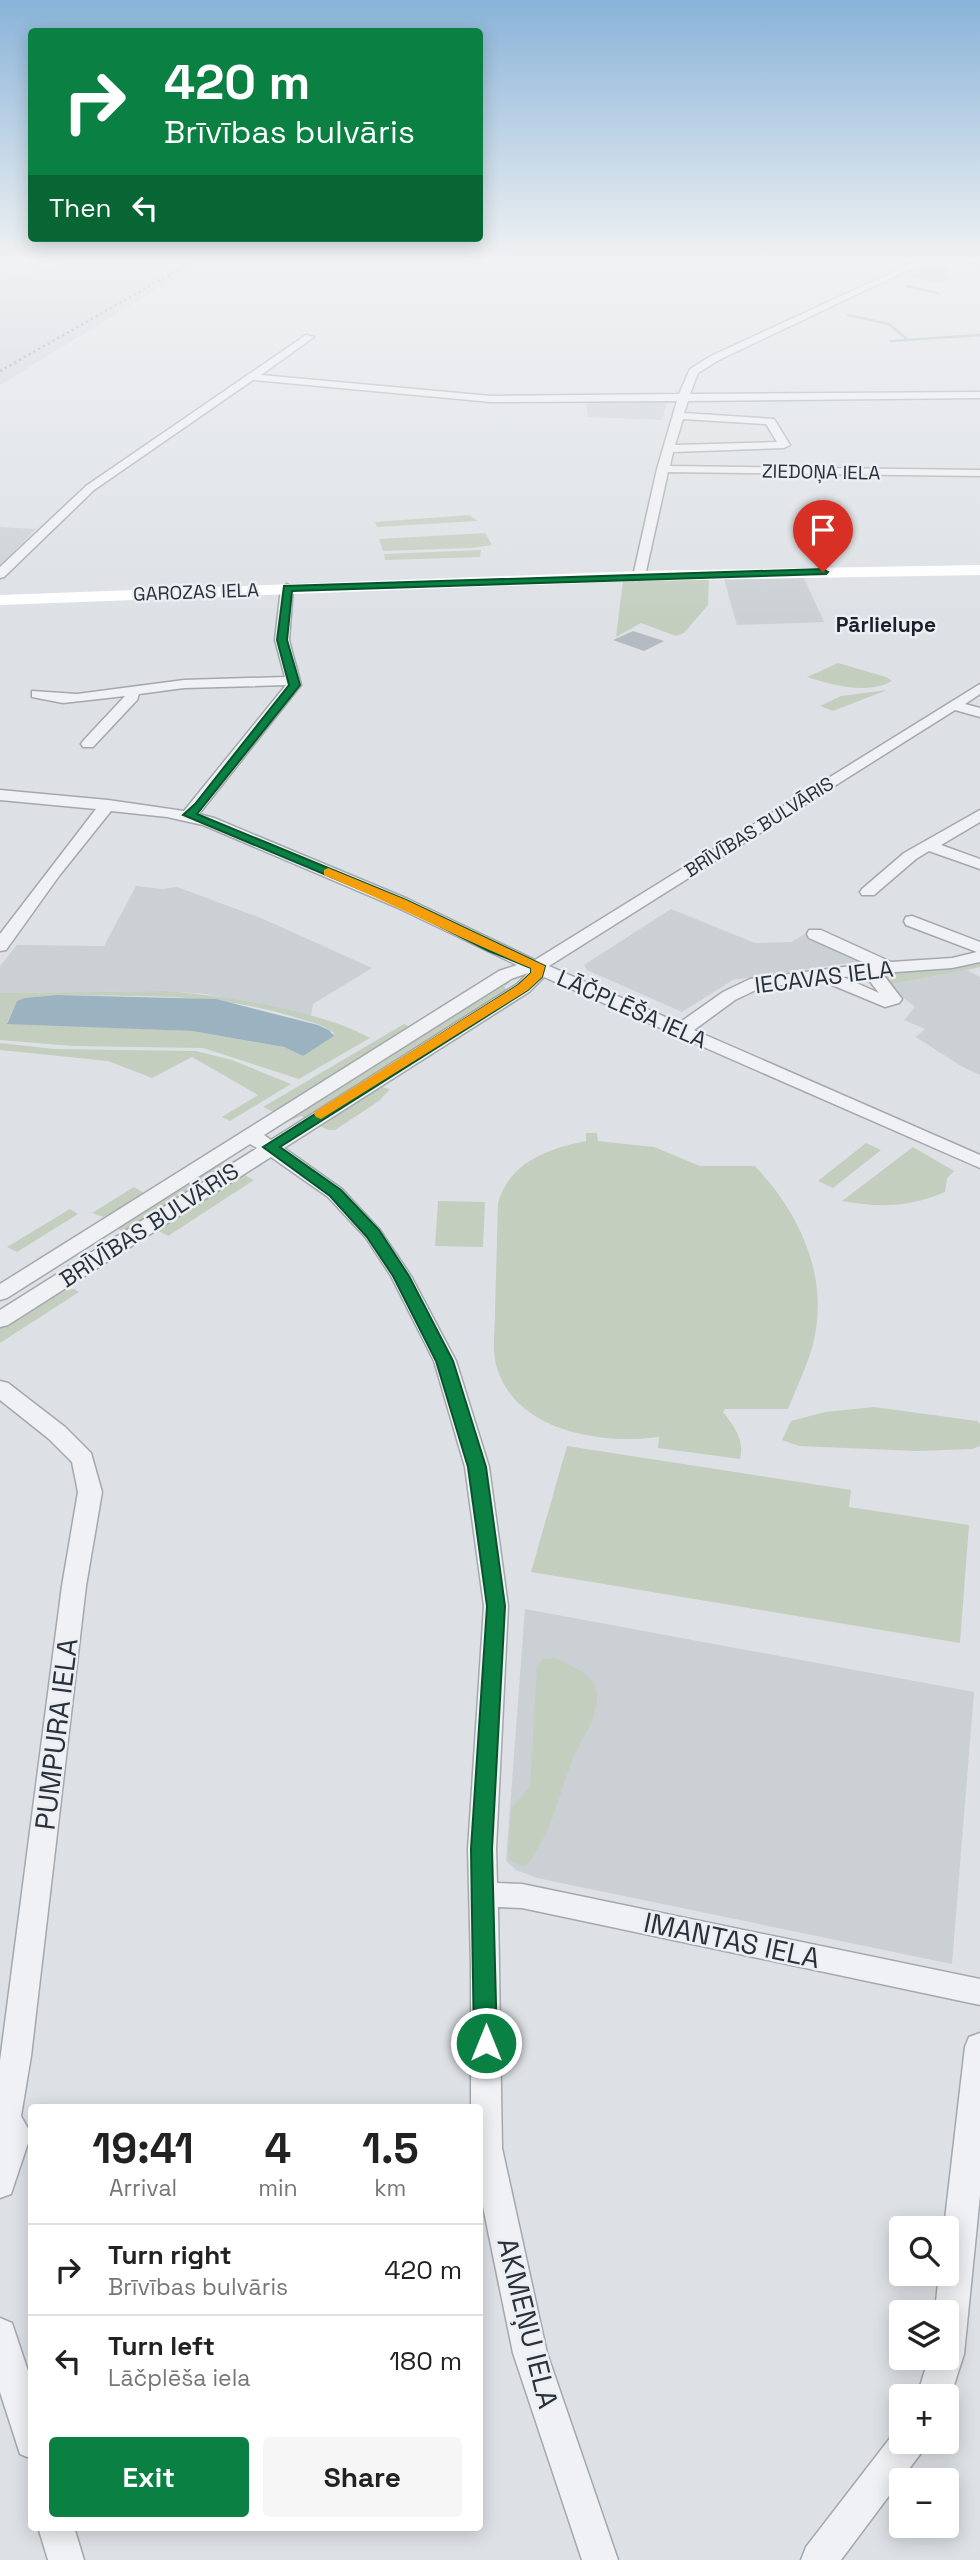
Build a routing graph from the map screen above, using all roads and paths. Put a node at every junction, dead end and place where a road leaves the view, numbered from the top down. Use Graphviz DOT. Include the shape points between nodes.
graph roads {
  1 [pos="249,378"];
  2 [pos="267,378"];
  3 [pos="691,378"];
  4 [pos="980,395"];
  5 [pos="683,397"];
  6 [pos="678,416"];
  7 [pos="668,449"];
  8 [pos="663,469"];
  9 [pos="980,473"];
  10 [pos="980,570"];
  11 [pos="0,574"];
  12 [pos="639,576"];
  13 [pos="287,588"];
  14 [pos="0,600"];
  15 [pos="293,681"];
  16 [pos="980,688"];
  17 [pos="132,692"];
  18 [pos="37,694"];
  19 [pos="954,705"];
  20 [pos="980,713"];
  21 [pos="88,744"];
  22 [pos="0,795"];
  23 [pos="108,805"];
  24 [pos="189,815"];
  25 [pos="980,815"];
  26 [pos="929,846"];
  27 [pos="980,864"];
  28 [pos="868,892"];
  29 [pos="912,921"];
  30 [pos="815,934"];
  31 [pos="0,946"];
  32 [pos="980,948"];
  33 [pos="980,957"];
  34 [pos="538,966"];
  35 [pos="889,968"];
  36 [pos="870,969"];
  37 [pos="823,975"];
  38 [pos="680,1031"];
  39 [pos="260,1142"];
  40 [pos="980,1162"];
  41 [pos="0,1293"];
  42 [pos="0,1320"];
  43 [pos="0,1388"];
  44 [pos="483,1895"];
  45 [pos="980,1992"];
  46 [pos="979,2067"];
  47 [pos="3,2121"];
  48 [pos="0,2183"];
  49 [pos="952,2300"];
  50 [pos="0,2335"];
  51 [pos="28,2429"];
  52 [pos="899,2454"];
  53 [pos="58,2531"];
  54 [pos="66,2560"];
  55 [pos="600,2560"];
  56 [pos="819,2560"];
  1 -- 11 [label="street" via="90,488"];
  2 -- 5 [label="street" via="491,399"];
  3 -- 5 [label="street"];
  4 -- 5 [label="street"];
  5 -- 6 [label="street"];
  6 -- 7 [label="street"];
  6 -- 7 [label="street" via="770,421 784,445"];
  7 -- 8 [label="street"];
  8 -- 9 [label="street, ZIEDOŅA IELA"];
  8 -- 12 [label="street"];
  10 -- 12 [label="main road, GAROZAS IELA"];
  12 -- 13 [label="main road, GAROZAS IELA"];
  13 -- 14 [label="main road, GAROZAS IELA"];
  13 -- 15 [label="street" via="282,640"];
  15 -- 17 [label="street"];
  15 -- 24 [label="street" via="287,698"];
  16 -- 19 [label="street, BRĪVĪBAS BULVĀRIS"];
  17 -- 18 [label="street" via="65,697"];
  17 -- 21 [label="street" via="126,705"];
  19 -- 20 [label="street"];
  19 -- 34 [label="street, BRĪVĪBAS BULVĀRIS"];
  22 -- 23 [label="street, LĀČPLĒŠA IELA"];
  23 -- 24 [label="street, LĀČPLĒŠA IELA"];
  23 -- 31 [label="street"];
  24 -- 34 [label="street, LĀČPLĒŠA IELA" via="402,903"];
  25 -- 26 [label="street"];
  26 -- 27 [label="street"];
  26 -- 28 [label="street" via="896,866"];
  29 -- 32 [label="street"];
  30 -- 35 [label="street"];
  33 -- 35 [label="street, IECAVAS IELA"];
  34 -- 38 [label="street, LĀČPLĒŠA IELA"];
  34 -- 39 [label="street, BRĪVĪBAS BULVĀRIS" via="537,974 523,988"];
  35 -- 36 [label="street, IECAVAS IELA"];
  36 -- 37 [label="street, IECAVAS IELA"];
  36 -- 37 [label="street" via="893,999 885,1002"];
  37 -- 38 [label="street, IECAVAS IELA" via="743,988"];
  38 -- 40 [label="street, LĀČPLĒŠA IELA"];
  39 -- 41 [label="street, BRĪVĪBAS BULVĀRIS"];
  39 -- 42 [label="street, BRĪVĪBAS BULVĀRIS"];
  39 -- 44 [label="street, AKMEŅU IELA" via="335,1193 373,1234 401,1276 444,1361 466,1425 486,1520 496,1606"];
  43 -- 47 [label="street, PUMPURA IELA" via="83,1459 90,1492 74,1586 16,2056"];
  44 -- 45 [label="street, IMANTAS IELA" via="522,1896"];
  44 -- 55 [label="street, AKMEŅU IELA" via="486,2148 530,2353"];
  46 -- 49 [label="street"];
  47 -- 48 [label="street, PUMPURA IELA" via="15,2134"];
  50 -- 51 [label="street"];
  52 -- 56 [label="street"];
  53 -- 54 [label="street"];
}
